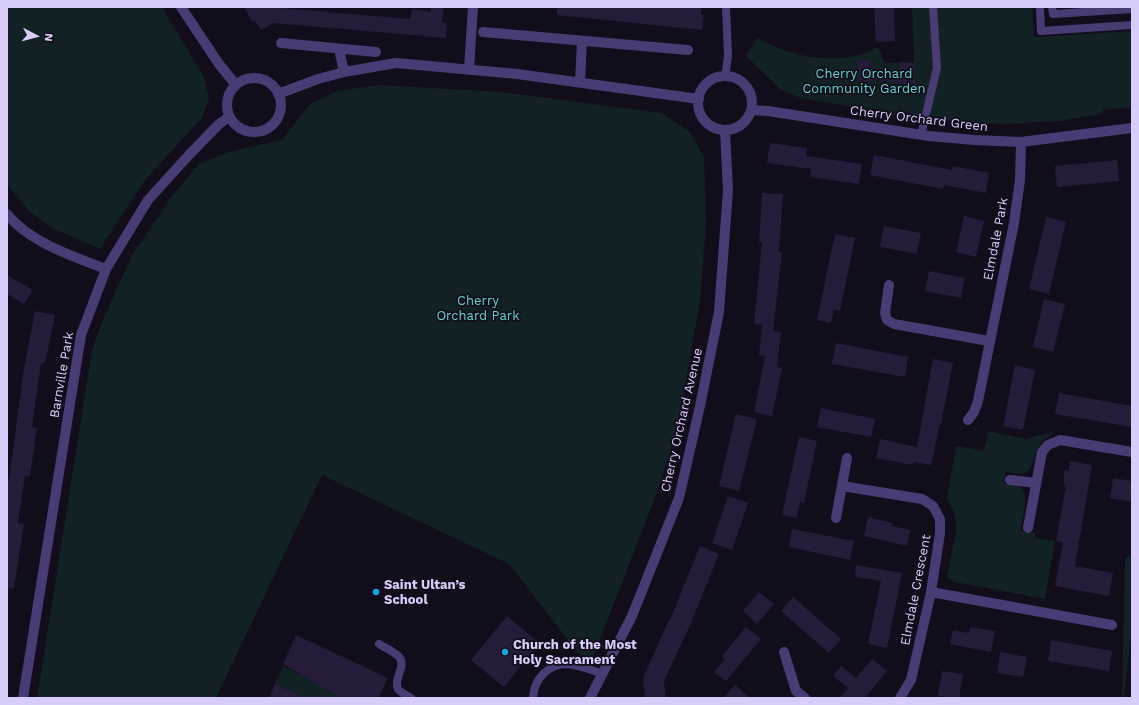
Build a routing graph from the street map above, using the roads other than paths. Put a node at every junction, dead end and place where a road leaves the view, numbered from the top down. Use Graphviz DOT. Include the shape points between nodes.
graph roads {
  1 [pos="180,7"];
  2 [pos="474,7"];
  3 [pos="726,7"];
  4 [pos="933,7"];
  5 [pos="1040,7"];
  6 [pos="1052,7"];
  7 [pos="1132,9"];
  8 [pos="1132,26"];
  9 [pos="483,32"];
  10 [pos="582,41"];
  11 [pos="281,43"];
  12 [pos="339,49"];
  13 [pos="688,50"];
  14 [pos="376,52"];
  15 [pos="468,69"];
  16 [pos="344,72"];
  17 [pos="725,76"];
  18 [pos="580,82"];
  19 [pos="236,85"];
  20 [pos="278,94"];
  21 [pos="699,99"];
  22 [pos="752,110"];
  23 [pos="229,117"];
  24 [pos="1132,128"];
  25 [pos="725,130"];
  26 [pos="921,134"];
  27 [pos="1021,142"];
  28 [pos="7,214"];
  29 [pos="106,269"];
  30 [pos="889,285"];
  31 [pos="989,341"];
  32 [pos="968,420"];
  33 [pos="1132,452"];
  34 [pos="847,458"];
  35 [pos="1010,480"];
  36 [pos="1036,483"];
  37 [pos="842,486"];
  38 [pos="836,518"];
  39 [pos="1028,528"];
  40 [pos="931,592"];
  41 [pos="1112,624"];
  42 [pos="379,644"];
  43 [pos="784,652"];
  44 [pos="603,674"];
  45 [pos="23,698"];
  46 [pos="411,698"];
  47 [pos="533,698"];
  48 [pos="590,698"];
  49 [pos="805,698"];
  50 [pos="900,698"];
  1 -- 19 [label="street"];
  2 -- 15 [label="street"];
  3 -- 17 [label="lane" via="728,56"];
  4 -- 26 [label="lane" via="937,68"];
  5 -- 8 [label="lane" via="1041,31"];
  6 -- 7 [label="lane" via="1053,14"];
  9 -- 10 [label="street"];
  10 -- 13 [label="street"];
  10 -- 18 [label="street"];
  11 -- 12 [label="street"];
  12 -- 14 [label="street"];
  12 -- 16 [label="street"];
  15 -- 16 [label="street" via="396,63"];
  15 -- 18 [label="street"];
  16 -- 20 [label="street"];
  17 -- 21 [label="street" via="706,84"];
  17 -- 22 [label="street" via="739,80 747,87"];
  18 -- 21 [label="street"];
  19 -- 20 [label="street" via="251,78 259,79 274,87"];
  19 -- 23 [label="street" via="227,100"];
  20 -- 23 [label="street" via="281,103 280,113 269,128 261,132 251,133 242,130 234,125"];
  21 -- 25 [label="street" via="703,118 713,127"];
  22 -- 25 [label="street" via="742,124 734,129"];
  22 -- 26 [label="street, Cherry Orchard Green"];
  23 -- 29 [label="street, Barnville Park" via="219,124 148,200"];
  24 -- 27 [label="street, Cherry Orchard Green"];
  25 -- 44 [label="street, Cherry Orchard Avenue" via="728,190 719,312 699,413 679,498 638,602"];
  26 -- 27 [label="street, Cherry Orchard Green"];
  27 -- 31 [label="street, Elmdale Park" via="1020,180 1014,223"];
  28 -- 29 [label="street" via="35,238"];
  29 -- 45 [label="street, Barnville Park" via="81,335"];
  30 -- 31 [label="street" via="885,313 887,320 894,324"];
  31 -- 32 [label="street, Elmdale Park" via="978,401"];
  33 -- 36 [label="street" via="1060,440 1048,445 1042,452"];
  34 -- 37 [label="street"];
  35 -- 36 [label="street"];
  36 -- 39 [label="street"];
  37 -- 38 [label="street"];
  37 -- 40 [label="street, Elmdale Crescent" via="922,499 932,506 940,519 940,533"];
  40 -- 41 [label="street"];
  40 -- 50 [label="street, Elmdale Crescent" via="911,680"];
  42 -- 46 [label="lane" via="397,655 402,662 397,678 398,687"];
  43 -- 49 [label="street" via="796,691"];
  44 -- 47 [label="lane" via="567,664 556,666 539,678"];
  44 -- 48 [label="street, Cherry Orchard Avenue"];
}
